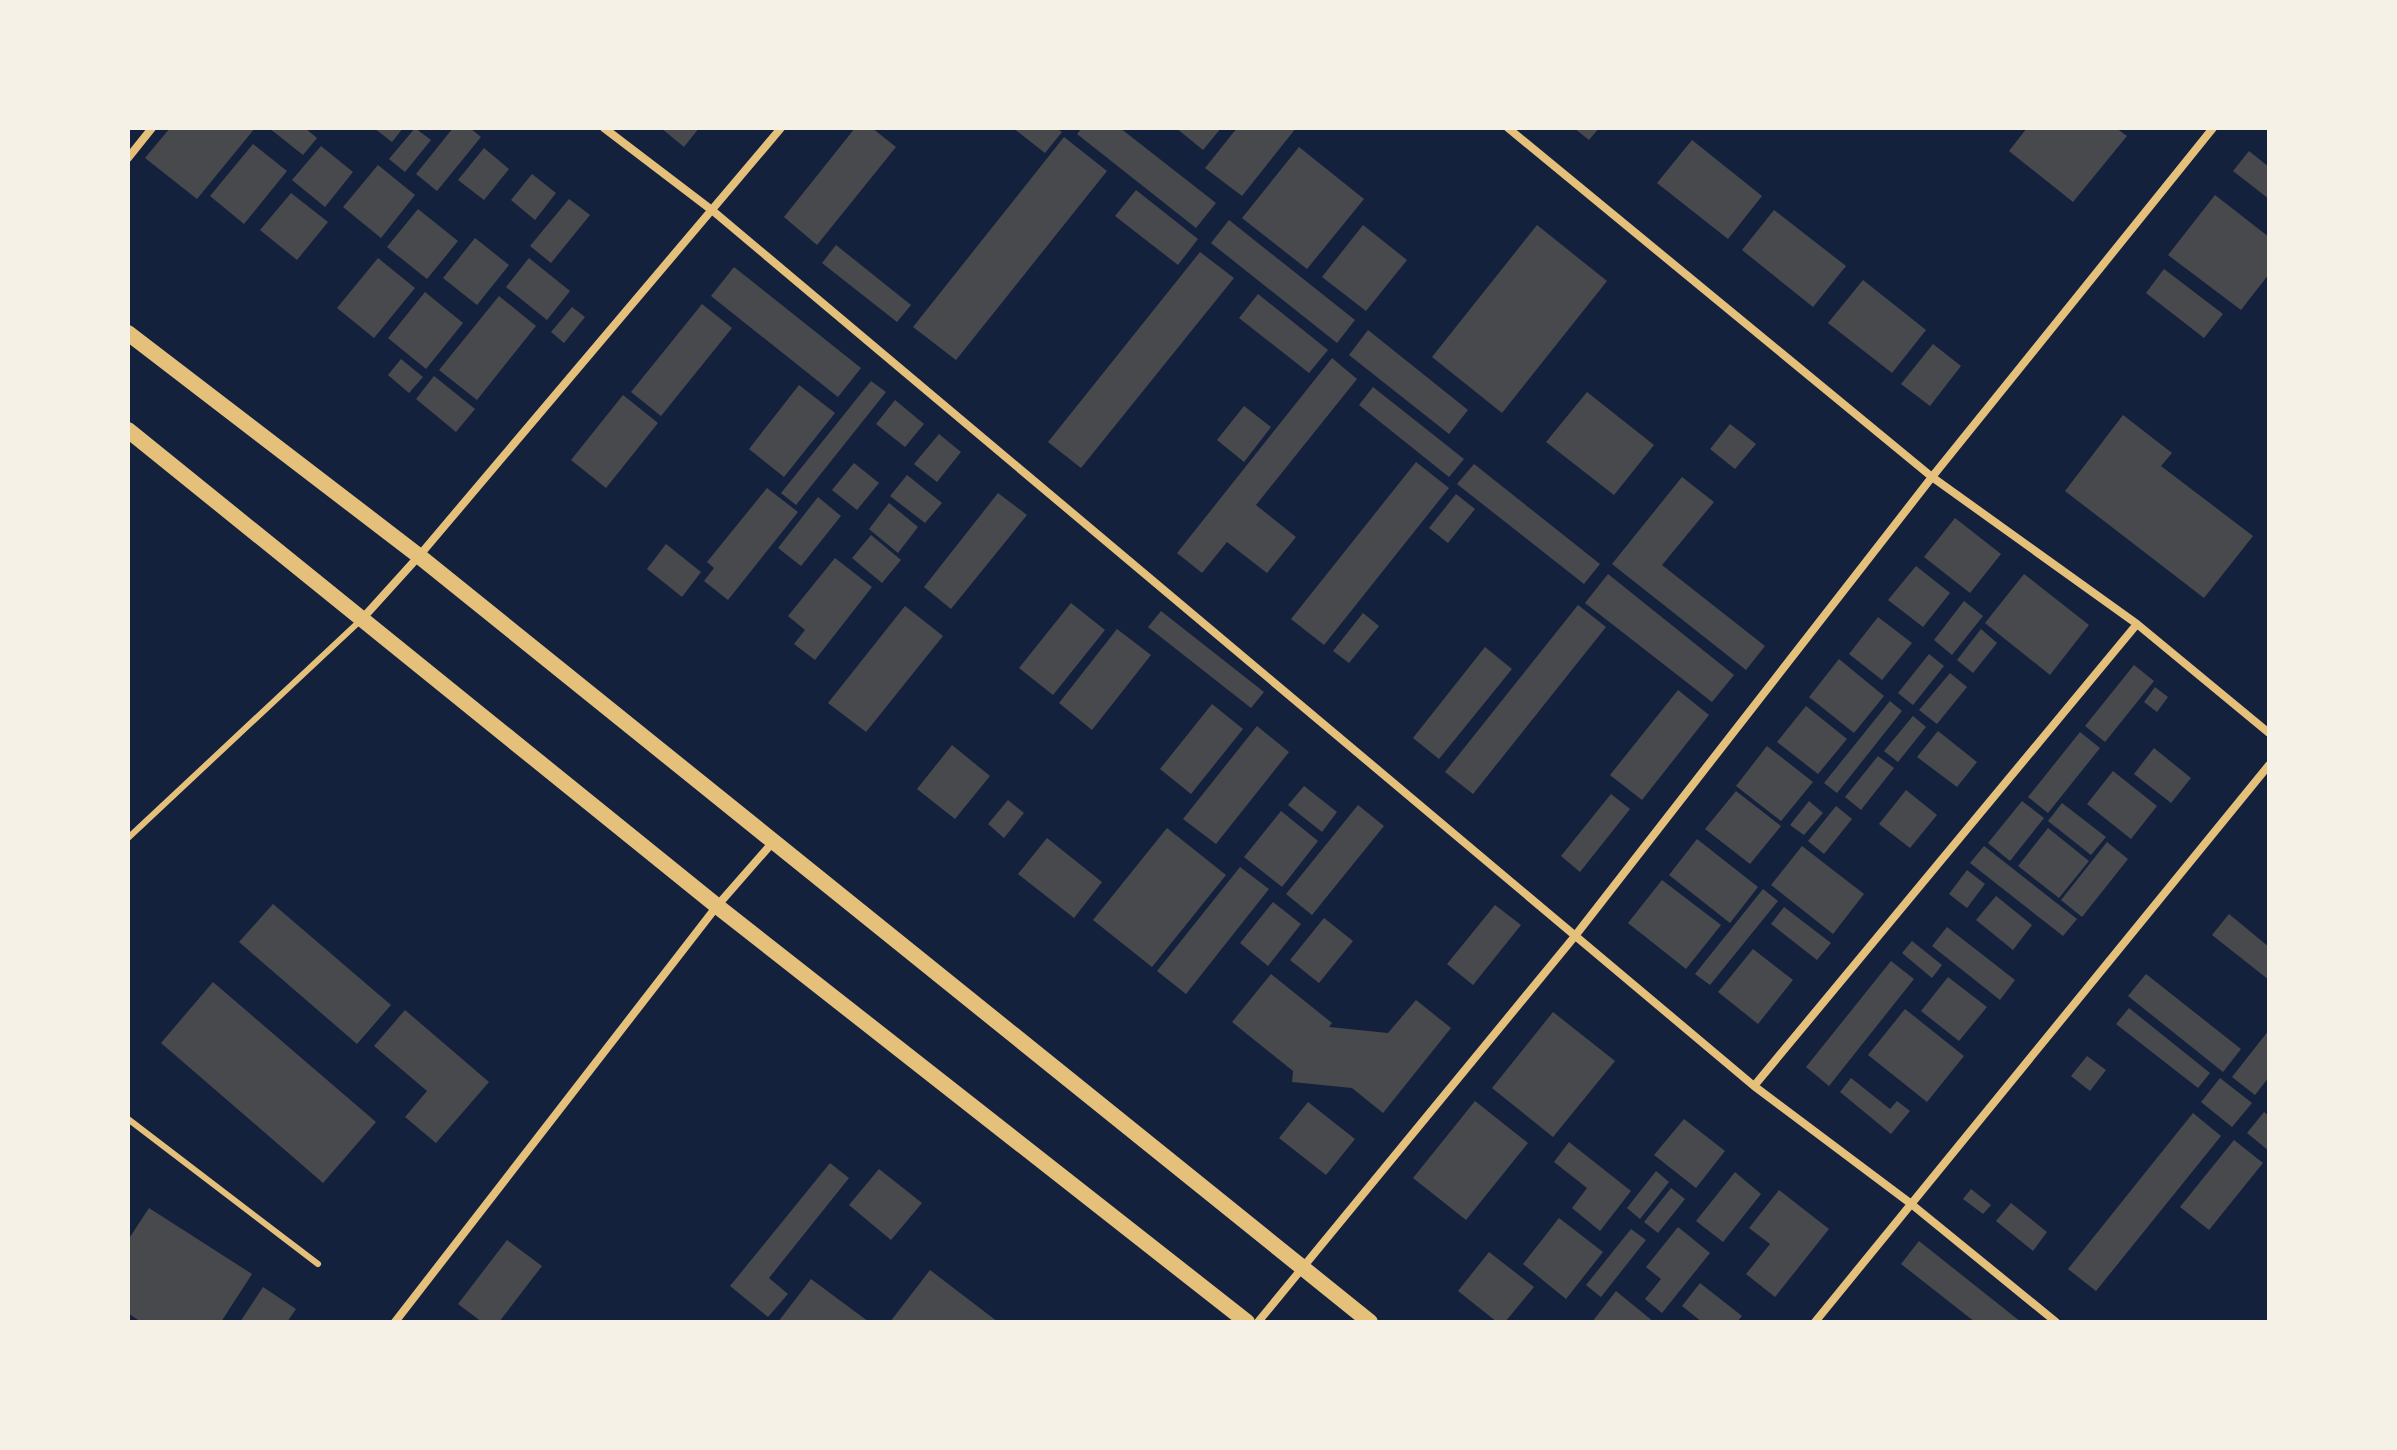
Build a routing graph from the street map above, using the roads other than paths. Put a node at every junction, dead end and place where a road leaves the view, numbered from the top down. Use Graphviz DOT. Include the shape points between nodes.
graph roads {
  1 [pos="152,128"];
  2 [pos="604,128"];
  3 [pos="781,128"];
  4 [pos="1508,128"];
  5 [pos="2213,128"];
  6 [pos="128,158"];
  7 [pos="713,211"];
  8 [pos="128,333"];
  9 [pos="128,430"];
  10 [pos="1932,477"];
  11 [pos="419,556"];
  12 [pos="362,619"];
  13 [pos="2137,624"];
  14 [pos="2269,733"];
  15 [pos="2269,765"];
  16 [pos="128,838"];
  17 [pos="773,842"];
  18 [pos="717,906"];
  19 [pos="1575,936"];
  20 [pos="1754,1086"];
  21 [pos="128,1119"];
  22 [pos="1910,1203"];
  23 [pos="318,1264"];
  24 [pos="1302,1269"];
  25 [pos="395,1322"];
  26 [pos="1247,1322"];
  27 [pos="1258,1322"];
  28 [pos="1370,1322"];
  29 [pos="1815,1322"];
  30 [pos="2056,1322"];
  1 -- 6 [label="street"];
  2 -- 7 [label="street"];
  3 -- 7 [label="street"];
  4 -- 10 [label="street"];
  5 -- 10 [label="street"];
  7 -- 11 [label="street"];
  7 -- 19 [label="street"];
  8 -- 11 [label="main road"];
  9 -- 12 [label="main road"];
  10 -- 13 [label="street"];
  10 -- 19 [label="street"];
  11 -- 12 [label="street"];
  11 -- 17 [label="main road"];
  12 -- 16 [label="lane"];
  12 -- 18 [label="main road"];
  13 -- 14 [label="street"];
  13 -- 20 [label="street"];
  15 -- 22 [label="street"];
  17 -- 18 [label="street"];
  17 -- 24 [label="main road"];
  18 -- 25 [label="street"];
  18 -- 26 [label="main road"];
  19 -- 20 [label="street"];
  19 -- 24 [label="street"];
  20 -- 22 [label="street"];
  21 -- 23 [label="lane"];
  22 -- 29 [label="street"];
  22 -- 30 [label="street"];
  24 -- 27 [label="street"];
  24 -- 28 [label="main road"];
}
